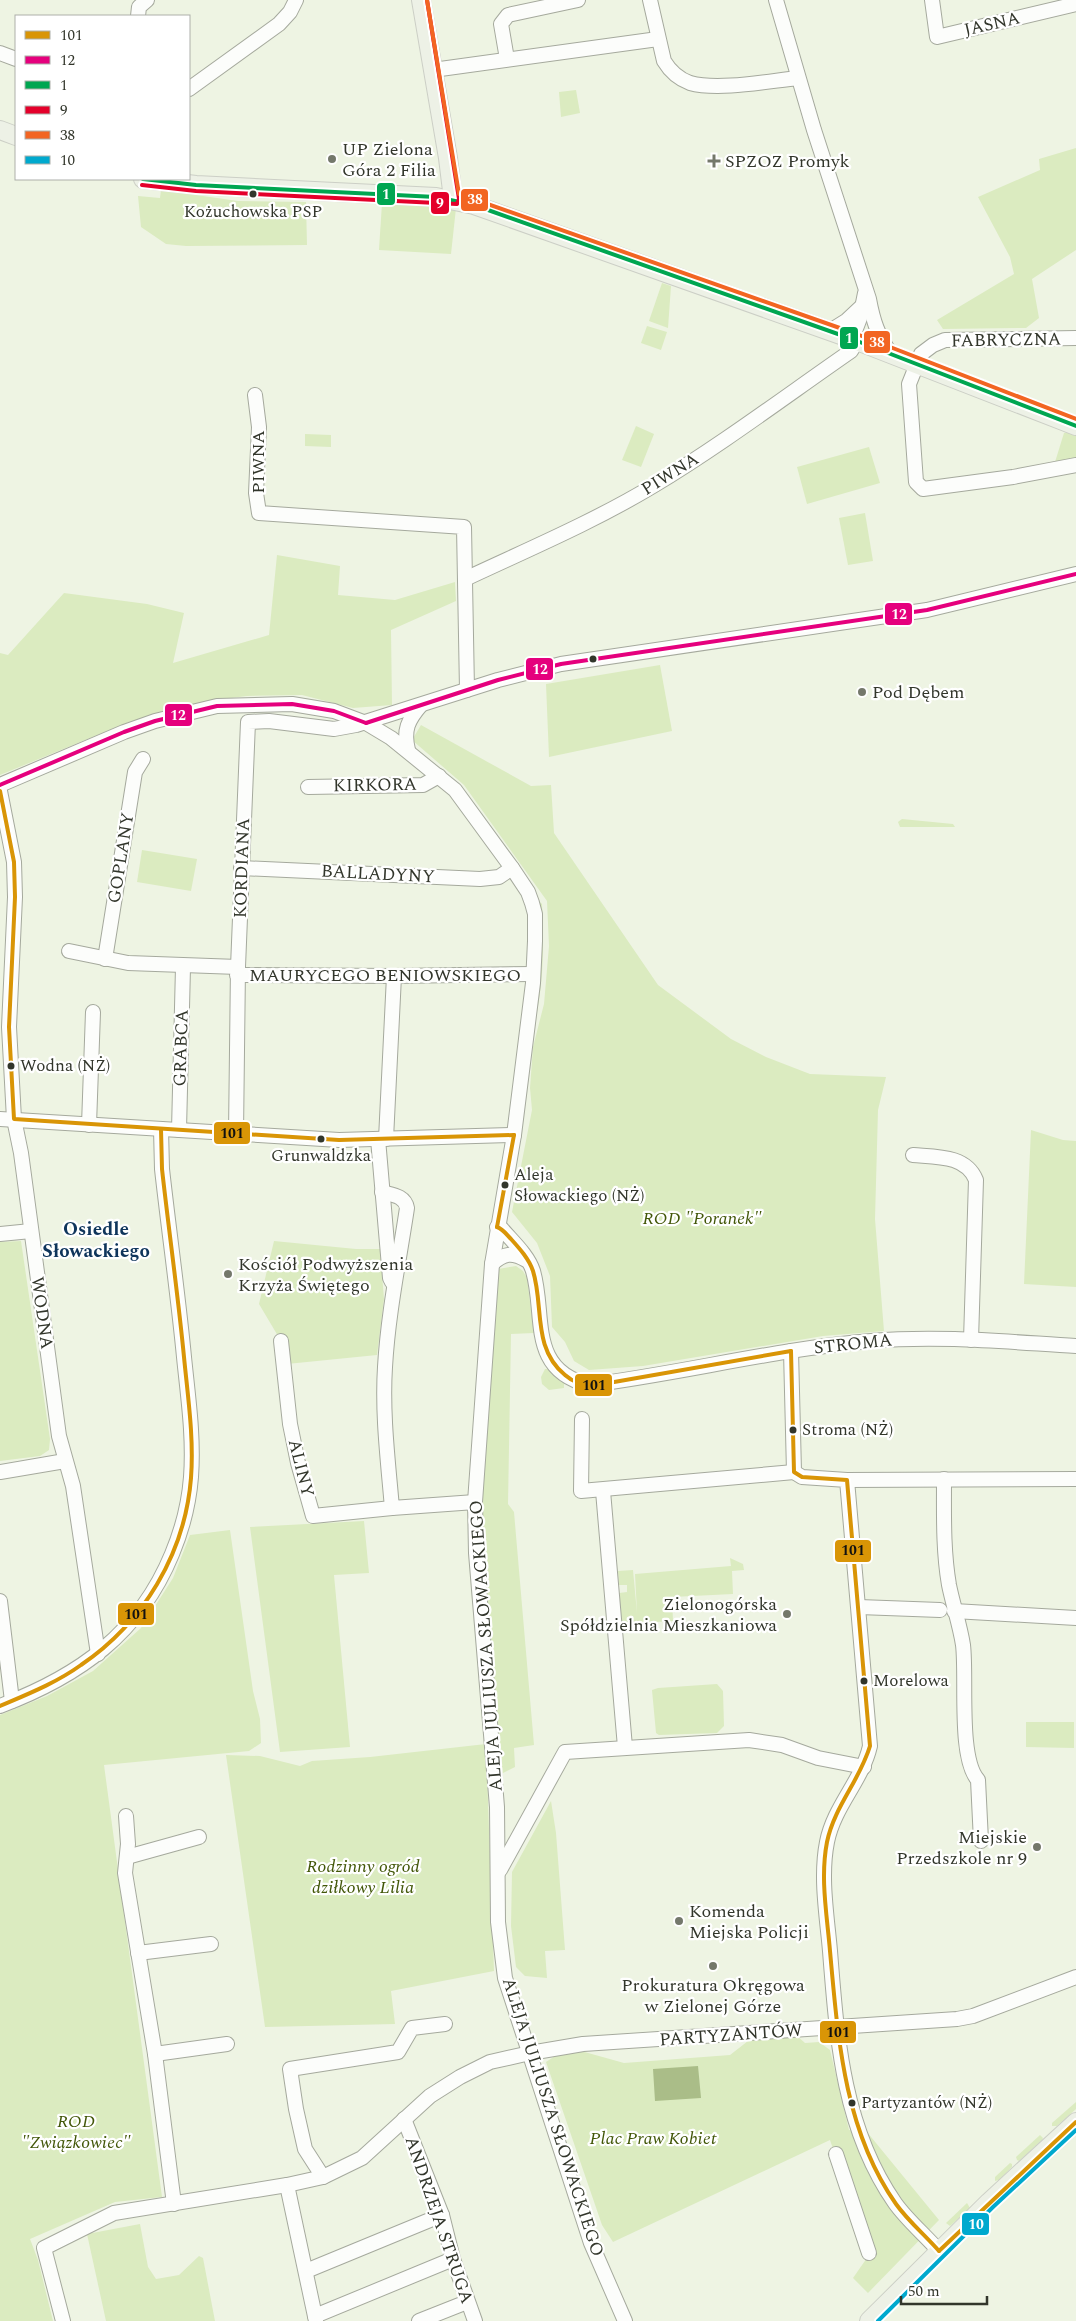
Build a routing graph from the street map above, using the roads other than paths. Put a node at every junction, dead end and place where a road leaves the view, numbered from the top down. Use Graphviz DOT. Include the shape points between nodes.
graph roads {
  1 [pos="296,0"];
  2 [pos="421,0"];
  3 [pos="578,0"];
  4 [pos="650,0"];
  5 [pos="776,0"];
  6 [pos="932,0"];
  7 [pos="1076,4"];
  8 [pos="523,6"];
  9 [pos="658,39"];
  10 [pos="0,53"];
  11 [pos="15,59"];
  12 [pos="507,59"];
  13 [pos="433,70"];
  14 [pos="798,78"];
  15 [pos="190,89"];
  16 [pos="0,130"];
  17 [pos="15,136"];
  18 [pos="449,164"];
  19 [pos="152,180"];
  20 [pos="428,196"];
  21 [pos="453,199"];
  22 [pos="865,290"];
  23 [pos="863,305"];
  24 [pos="872,317"];
  25 [pos="830,331"];
  26 [pos="1076,338"];
  27 [pos="857,341"];
  28 [pos="891,354"];
  29 [pos="917,364"];
  30 [pos="255,395"];
  31 [pos="1076,426"];
  32 [pos="1076,465"];
  33 [pos="1076,574"];
  34 [pos="465,579"];
  35 [pos="467,690"];
  36 [pos="421,705"];
  37 [pos="366,723"];
  38 [pos="408,750"];
  39 [pos="143,759"];
  40 [pos="440,776"];
  41 [pos="0,785"];
  42 [pos="308,787"];
  43 [pos="0,791"];
  44 [pos="241,868"];
  45 [pos="512,868"];
  46 [pos="69,951"];
  47 [pos="105,958"];
  48 [pos="183,966"];
  49 [pos="238,971"];
  50 [pos="533,974"];
  51 [pos="394,976"];
  52 [pos="5,989"];
  53 [pos="93,1012"];
  54 [pos="7,1119"];
  55 [pos="89,1125"];
  56 [pos="162,1129"];
  57 [pos="179,1130"];
  58 [pos="236,1134"];
  59 [pos="514,1135"];
  60 [pos="382,1139"];
  61 [pos="913,1155"];
  62 [pos="382,1192"];
  63 [pos="497,1227"];
  64 [pos="31,1231"];
  65 [pos="0,1234"];
  66 [pos="529,1262"];
  67 [pos="492,1264"];
  68 [pos="394,1287"];
  69 [pos="971,1340"];
  70 [pos="281,1341"];
  71 [pos="1076,1346"];
  72 [pos="791,1351"];
  73 [pos="582,1419"];
  74 [pos="65,1461"];
  75 [pos="0,1472"];
  76 [pos="794,1472"];
  77 [pos="944,1479"];
  78 [pos="1076,1479"];
  79 [pos="847,1480"];
  80 [pos="603,1491"];
  81 [pos="475,1502"];
  82 [pos="392,1508"];
  83 [pos="0,1601"];
  84 [pos="859,1607"];
  85 [pos="947,1611"];
  86 [pos="1076,1618"];
  87 [pos="98,1654"];
  88 [pos="6,1704"];
  89 [pos="625,1747"];
  90 [pos="864,1767"];
  91 [pos="126,1816"];
  92 [pos="199,1837"];
  93 [pos="982,1841"];
  94 [pos="126,1857"];
  95 [pos="498,1876"];
  96 [pos="211,1944"];
  97 [pos="138,1953"];
  98 [pos="1076,1977"];
  99 [pos="445,2024"];
  100 [pos="836,2028"];
  101 [pos="227,2044"];
  102 [pos="530,2053"];
  103 [pos="155,2054"];
  104 [pos="404,2119"];
  105 [pos="1076,2122"];
  106 [pos="836,2154"];
  107 [pos="323,2177"];
  108 [pos="287,2185"];
  109 [pos="174,2204"];
  110 [pos="442,2216"];
  111 [pos="939,2250"];
  112 [pos="869,2253"];
  113 [pos="453,2259"];
  114 [pos="306,2271"];
  115 [pos="467,2302"];
  116 [pos="316,2318"];
  117 [pos="63,2321"];
  118 [pos="420,2321"];
  119 [pos="475,2321"];
  120 [pos="625,2321"];
  121 [pos="869,2321"];
  1 -- 15 [label="street" via="279,24"];
  2 -- 13 [label="main road"];
  3 -- 8 [label="street"];
  4 -- 9 [label="street"];
  5 -- 14 [label="street"];
  6 -- 7 [label="street, JASNA" via="937,37"];
  8 -- 12 [label="street" via="508,15 502,24"];
  9 -- 12 [label="street"];
  9 -- 14 [label="street" via="669,68 690,83 718,86"];
  10 -- 11 [label="street"];
  12 -- 13 [label="street"];
  13 -- 18 [label="main road"];
  14 -- 22 [label="street"];
  16 -- 17 [label="main road"];
  18 -- 20 [label="main road" via="439,186"];
  18 -- 21 [label="main road"];
  19 -- 20 [label="main road"];
  20 -- 21 [label="main road"];
  21 -- 25 [label="main road"];
  22 -- 23 [label="street"];
  22 -- 24 [label="street"];
  23 -- 25 [label="street"];
  23 -- 27 [label="street"];
  24 -- 27 [label="street"];
  24 -- 28 [label="street"];
  25 -- 27 [label="main road"];
  26 -- 29 [label="street, FABRYCZNA" via="945,340 921,354"];
  27 -- 28 [label="main road"];
  27 -- 34 [label="street, PIWNA" via="851,351 654,486 597,518"];
  28 -- 29 [label="main road"];
  29 -- 31 [label="main road"];
  29 -- 32 [label="street" via="909,384 916,482 923,489"];
  30 -- 34 [label="street, PIWNA" via="259,427 256,493 259,513 464,528"];
  33 -- 35 [label="street" via="927,610 561,664"];
  34 -- 35 [label="street, PIWNA"];
  35 -- 36 [label="street"];
  36 -- 37 [label="street"];
  36 -- 38 [label="street" via="409,718 405,729"];
  37 -- 38 [label="street, ALEJA JULIUSZA SŁOWACKIEGO"];
  37 -- 41 [label="street, ALEJA JULIUSZA SŁOWACKIEGO" via="334,711 301,705 217,706 124,732"];
  37 -- 44 [label="street, KORDIANA" via="334,729 269,721 248,722"];
  38 -- 40 [label="street, ALEJA JULIUSZA SŁOWACKIEGO"];
  39 -- 47 [label="street, GOPLANY" via="135,772"];
  40 -- 42 [label="street, KIRKORA" via="423,785"];
  40 -- 45 [label="street, ALEJA JULIUSZA SŁOWACKIEGO" via="455,790"];
  43 -- 52 [label="street, WODNA" via="14,862 15,897"];
  44 -- 45 [label="street, BALLADYNY" via="480,879 499,877"];
  44 -- 49 [label="street, KORDIANA"];
  45 -- 50 [label="street, ALEJA JULIUSZA SŁOWACKIEGO" via="528,892 534,909"];
  46 -- 47 [label="street, MAURYCEGO BENIOWSKIEGO"];
  47 -- 48 [label="street, MAURYCEGO BENIOWSKIEGO" via="128,963"];
  48 -- 49 [label="street, MAURYCEGO BENIOWSKIEGO"];
  48 -- 57 [label="street, GRABCA"];
  49 -- 51 [label="street, MAURYCEGO BENIOWSKIEGO"];
  49 -- 58 [label="street, KORDIANA"];
  50 -- 51 [label="street, MAURYCEGO BENIOWSKIEGO"];
  50 -- 59 [label="street, ALEJA JULIUSZA SŁOWACKIEGO"];
  51 -- 60 [label="street"];
  52 -- 54 [label="street, WODNA" via="9,1026"];
  53 -- 55 [label="street"];
  54 -- 55 [label="street"];
  54 -- 64 [label="street, WODNA" via="21,1153"];
  55 -- 56 [label="street"];
  56 -- 57 [label="street"];
  56 -- 87 [label="street" via="162,1169 190,1418 191,1478 182,1527 162,1579 134,1619"];
  57 -- 58 [label="street"];
  58 -- 60 [label="street"];
  59 -- 60 [label="street"];
  59 -- 63 [label="street, ALEJA JULIUSZA SŁOWACKIEGO"];
  60 -- 62 [label="street"];
  61 -- 69 [label="street" via="954,1160 964,1164 976,1180"];
  62 -- 68 [label="street" via="390,1278"];
  62 -- 68 [label="street" via="400,1197 407,1208"];
  63 -- 66 [label="street, STROMA"];
  63 -- 67 [label="street, ALEJA JULIUSZA SŁOWACKIEGO"];
  64 -- 65 [label="street"];
  64 -- 74 [label="street, WODNA"];
  66 -- 67 [label="street" via="508,1254"];
  66 -- 72 [label="street, STROMA" via="543,1343 564,1375 579,1382 589,1385 617,1381"];
  67 -- 81 [label="street, ALEJA JULIUSZA SŁOWACKIEGO"];
  68 -- 82 [label="street" via="384,1394"];
  69 -- 71 [label="street, STROMA"];
  69 -- 72 [label="street, STROMA" via="884,1340"];
  70 -- 82 [label="street, ALINY" via="290,1424 313,1516"];
  72 -- 76 [label="street"];
  73 -- 80 [label="street" via="581,1491"];
  74 -- 75 [label="street"];
  74 -- 87 [label="street, WODNA" via="73,1486"];
  76 -- 79 [label="street" via="802,1478"];
  76 -- 80 [label="street"];
  77 -- 78 [label="street"];
  77 -- 79 [label="street"];
  77 -- 85 [label="street"];
  79 -- 84 [label="street"];
  80 -- 89 [label="street"];
  81 -- 82 [label="street"];
  81 -- 95 [label="street, ALEJA JULIUSZA SŁOWACKIEGO" via="476,1553 497,1807"];
  83 -- 88 [label="street"];
  84 -- 85 [label="street"];
  84 -- 90 [label="street" via="870,1746"];
  85 -- 86 [label="street"];
  85 -- 93 [label="street" via="963,1644 967,1750 972,1774 978,1780"];
  87 -- 88 [label="street" via="58,1681"];
  89 -- 90 [label="street" via="749,1740 782,1745 818,1758"];
  89 -- 95 [label="street" via="566,1752 504,1858"];
  90 -- 100 [label="street" via="836,1815 827,1843 824,1876"];
  91 -- 94 [label="street"];
  92 -- 94 [label="street"];
  94 -- 97 [label="street" via="125,1872"];
  95 -- 102 [label="street, ALEJA JULIUSZA SŁOWACKIEGO" via="498,1922 505,1978"];
  96 -- 97 [label="street"];
  97 -- 103 [label="street"];
  98 -- 100 [label="street, PARTYZANTÓW" via="973,2016"];
  99 -- 107 [label="street" via="412,2028 398,2052 290,2069 305,2149"];
  100 -- 102 [label="street, PARTYZANTÓW" via="583,2044"];
  100 -- 111 [label="street" via="847,2089 863,2146 897,2205"];
  101 -- 103 [label="street"];
  102 -- 104 [label="street, ANDRZEJA STRUGA" via="490,2062 460,2077 430,2096"];
  102 -- 120 [label="street, ALEJA JULIUSZA SŁOWACKIEGO" via="591,2243"];
  103 -- 109 [label="street"];
  104 -- 107 [label="street, ANDRZEJA STRUGA" via="362,2158"];
  104 -- 110 [label="street, ANDRZEJA STRUGA"];
  105 -- 111 [label="main road"];
  106 -- 112 [label="street"];
  107 -- 108 [label="street, ANDRZEJA STRUGA"];
  108 -- 109 [label="street, ANDRZEJA STRUGA"];
  108 -- 114 [label="street"];
  109 -- 117 [label="street, ANDRZEJA STRUGA" via="114,2213 44,2248"];
  110 -- 113 [label="street, ANDRZEJA STRUGA"];
  110 -- 114 [label="street"];
  111 -- 121 [label="main road"];
  113 -- 115 [label="street, ANDRZEJA STRUGA"];
  113 -- 116 [label="street"];
  114 -- 116 [label="street"];
  115 -- 118 [label="street"];
  115 -- 119 [label="street, ANDRZEJA STRUGA"];
}
